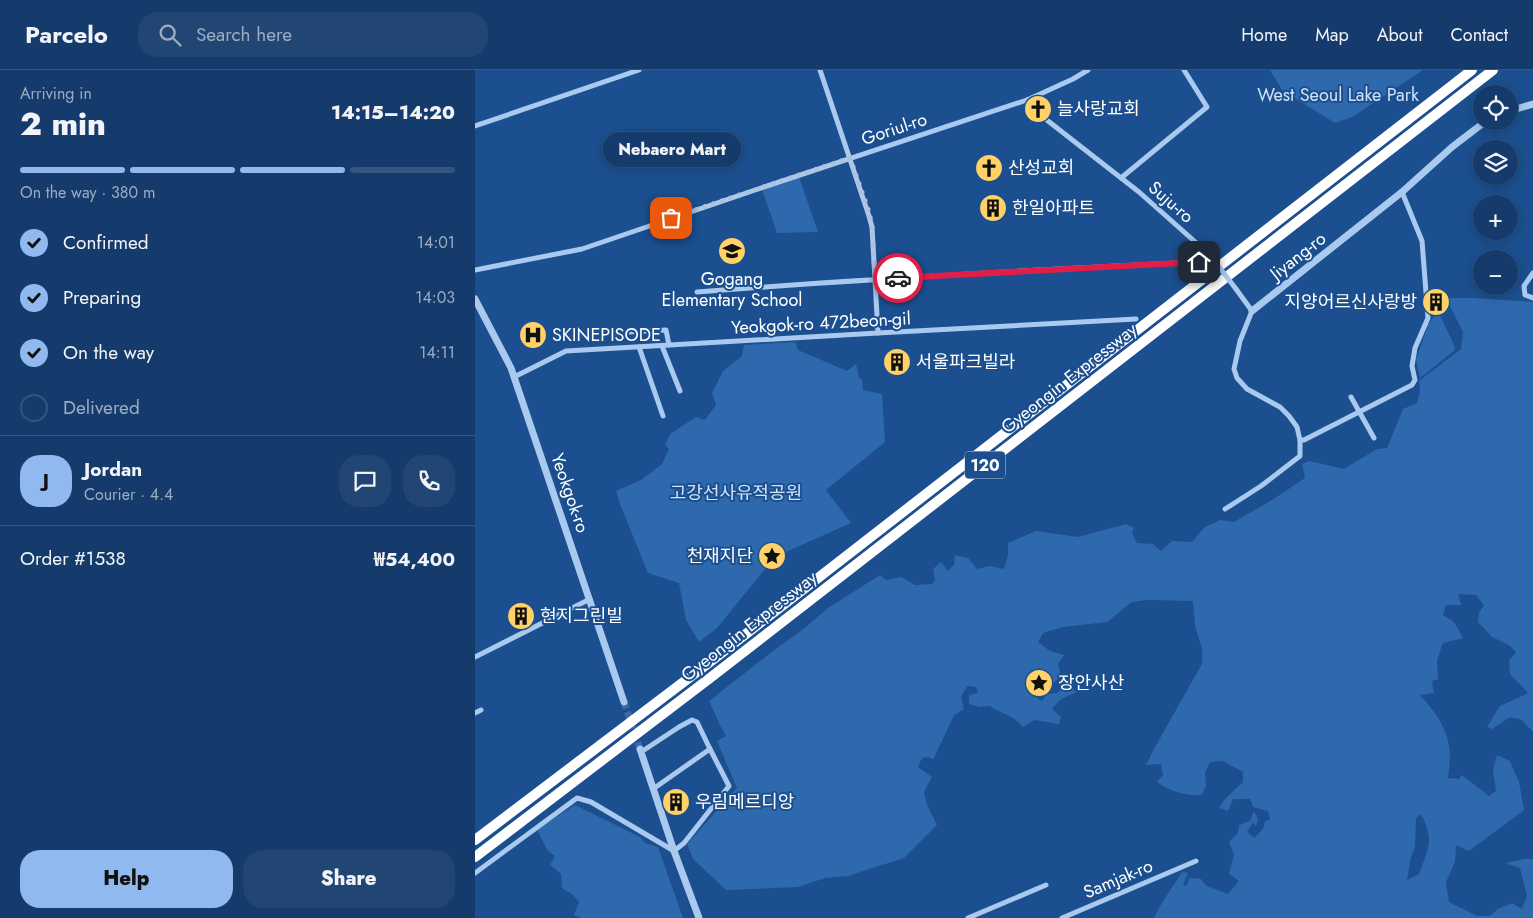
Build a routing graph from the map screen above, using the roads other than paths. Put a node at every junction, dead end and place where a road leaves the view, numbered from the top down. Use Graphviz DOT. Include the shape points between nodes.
graph roads {
  1 [pos="639,70"];
  2 [pos="820,70"];
  3 [pos="1088,70"];
  4 [pos="1184,70"];
  5 [pos="1472,70"];
  6 [pos="1493,70"];
  7 [pos="1027,100"];
  8 [pos="1533,104"];
  9 [pos="1518,108"];
  10 [pos="475,126"];
  11 [pos="1475,130"];
  12 [pos="850,158"];
  13 [pos="1121,178"];
  14 [pos="1402,192"];
  15 [pos="1201,266"];
  16 [pos="475,270"];
  17 [pos="1533,273"];
  18 [pos="875,280"];
  19 [pos="697,292"];
  20 [pos="1533,298"];
  21 [pos="475,299"];
  22 [pos="1252,311"];
  23 [pos="1136,320"];
  24 [pos="610,333"];
  25 [pos="878,333"];
  26 [pos="665,346"];
  27 [pos="639,347"];
  28 [pos="515,377"];
  29 [pos="680,391"];
  30 [pos="1351,397"];
  31 [pos="1358,412"];
  32 [pos="663,416"];
  33 [pos="1374,438"];
  34 [pos="1301,440"];
  35 [pos="1225,509"];
  36 [pos="590,599"];
  37 [pos="475,657"];
  38 [pos="625,702"];
  39 [pos="481,710"];
  40 [pos="475,713"];
  41 [pos="710,749"];
  42 [pos="641,751"];
  43 [pos="653,789"];
  44 [pos="475,840"];
  45 [pos="674,851"];
  46 [pos="475,858"];
  47 [pos="1196,861"];
  48 [pos="475,873"];
  49 [pos="1046,885"];
  50 [pos="699,918"];
  51 [pos="968,918"];
  52 [pos="1062,918"];
  1 -- 10 [label="street"];
  2 -- 12 [label="street"];
  3 -- 7 [label="street, Goriul-ro"];
  4 -- 13 [label="street, Suju-ro" via="1207,107"];
  5 -- 44 [label="highway, Gyeongin Expressway / 120" via="706,665"];
  6 -- 46 [label="highway, Gyeongin Expressway / 120"];
  7 -- 12 [label="street, Goriul-ro"];
  7 -- 13 [label="street, Suju-ro" via="1034,110"];
  8 -- 9 [label="street"];
  11 -- 14 [label="street, Jiyang-ro"];
  12 -- 16 [label="street, Goriul-ro" via="582,249"];
  12 -- 18 [label="street" via="869,212"];
  13 -- 22 [label="street, Suju-ro, bridge" via="1210,255"];
  14 -- 22 [label="street, Jiyang-ro"];
  14 -- 31 [label="street" via="1422,240 1428,318 1415,348 1412,366 1415,380 1412,385"];
  15 -- 18 [label="street" via="1199,262"];
  17 -- 20 [label="street" via="1524,286 1525,295"];
  18 -- 19 [label="street"];
  18 -- 25 [label="street"];
  21 -- 28 [label="street, Yeokgok-ro"];
  22 -- 34 [label="street, Jiyang-ro" via="1240,341 1234,369 1237,378 1247,389 1289,416"];
  23 -- 25 [label="street, Yeokgok-ro 472beon-gil"];
  24 -- 26 [label="street" via="666,330"];
  25 -- 26 [label="street, Yeokgok-ro 472beon-gil"];
  26 -- 27 [label="street, Yeokgok-ro 472beon-gil"];
  26 -- 29 [label="street"];
  27 -- 28 [label="street, Yeokgok-ro 472beon-gil" via="565,352"];
  27 -- 32 [label="street"];
  28 -- 36 [label="street, Yeokgok-ro"];
  30 -- 31 [label="street"];
  31 -- 33 [label="street"];
  31 -- 34 [label="street"];
  34 -- 35 [label="street" via="1300,456"];
  36 -- 37 [label="street"];
  36 -- 38 [label="street, Yeokgok-ro"];
  39 -- 40 [label="street"];
  41 -- 42 [label="street" via="693,720"];
  41 -- 43 [label="street"];
  41 -- 45 [label="street" via="729,786"];
  42 -- 43 [label="street"];
  43 -- 45 [label="street"];
  45 -- 48 [label="street" via="591,802 577,798"];
  45 -- 50 [label="street"];
  47 -- 52 [label="street, Samjak-ro"];
  49 -- 51 [label="street"];
}
